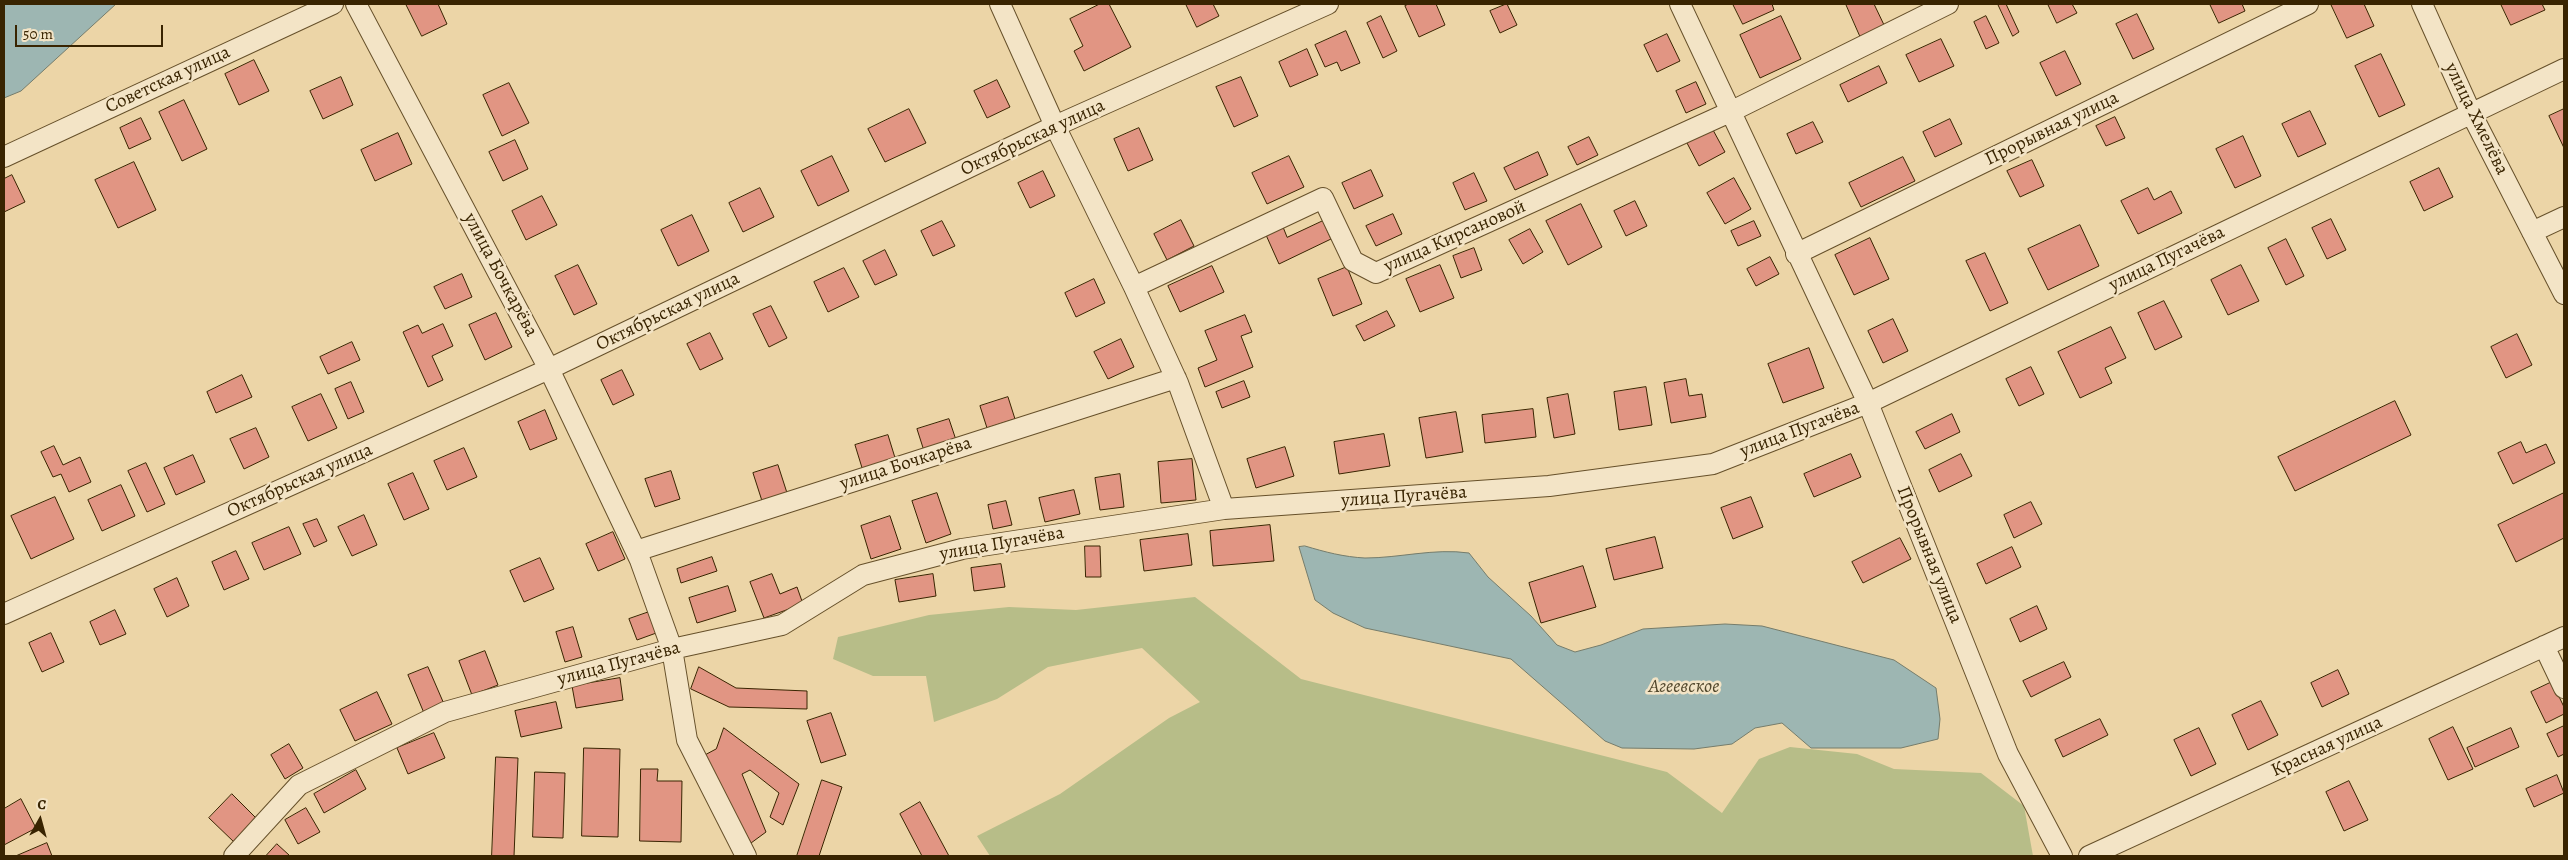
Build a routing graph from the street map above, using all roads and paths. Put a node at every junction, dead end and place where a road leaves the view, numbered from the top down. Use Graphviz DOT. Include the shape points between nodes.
graph roads {
  1 [pos="333,4"];
  2 [pos="356,4"];
  3 [pos="1000,4"];
  4 [pos="1328,4"];
  5 [pos="1680,4"];
  6 [pos="1948,4"];
  7 [pos="2308,4"];
  8 [pos="2422,4"];
  9 [pos="2564,69"];
  10 [pos="1730,112"];
  11 [pos="2471,113"];
  12 [pos="1055,126"];
  13 [pos="4,157"];
  14 [pos="2564,217"];
  15 [pos="2532,232"];
  16 [pos="1796,254"];
  17 [pos="1134,288"];
  18 [pos="2564,294"];
  19 [pos="549,369"];
  20 [pos="1176,378"];
  21 [pos="1868,403"];
  22 [pos="1224,509"];
  23 [pos="636,551"];
  24 [pos="4,614"];
  25 [pos="2564,637"];
  26 [pos="2544,646"];
  27 [pos="672,649"];
  28 [pos="2564,688"];
  29 [pos="234,856"];
  30 [pos="746,856"];
  31 [pos="2062,856"];
  32 [pos="2089,856"];
  1 -- 13 [label="street, Советская улица"];
  2 -- 19 [label="street, улица Бочкарёва"];
  3 -- 12 [label="street"];
  4 -- 12 [label="street, Октябрьская улица"];
  5 -- 10 [label="street, Прорывная улица"];
  6 -- 10 [label="street"];
  7 -- 16 [label="street, Прорывная улица"];
  8 -- 11 [label="street, улица Хмелёва"];
  9 -- 11 [label="street, улица Пугачёва"];
  10 -- 16 [label="street, Прорывная улица"];
  10 -- 17 [label="street, улица Кирсановой" via="1376,273 1353,261 1323,198"];
  11 -- 15 [label="street, улица Хмелёва"];
  11 -- 21 [label="street, улица Пугачёва"];
  12 -- 17 [label="street"];
  12 -- 19 [label="street, Октябрьская улица"];
  14 -- 15 [label="street"];
  15 -- 18 [label="street, улица Хмелёва"];
  16 -- 21 [label="street, Прорывная улица"];
  17 -- 20 [label="street"];
  19 -- 23 [label="street, улица Бочкарёва"];
  19 -- 24 [label="street, Октябрьская улица"];
  20 -- 22 [label="street"];
  20 -- 23 [label="street, улица Бочкарёва"];
  21 -- 22 [label="street, улица Пугачёва" via="1713,464 1548,486"];
  21 -- 31 [label="street, Прорывная улица" via="2008,754"];
  22 -- 27 [label="street, улица Пугачёва" via="962,549 863,575 782,625"];
  23 -- 27 [label="street, улица Бочкарёва"];
  25 -- 26 [label="street, Красная улица"];
  26 -- 28 [label="street"];
  26 -- 32 [label="street, Красная улица"];
  27 -- 29 [label="street, улица Пугачёва" via="445,712 299,785"];
  27 -- 30 [label="street, улица Бочкарёва" via="687,740"];
}
